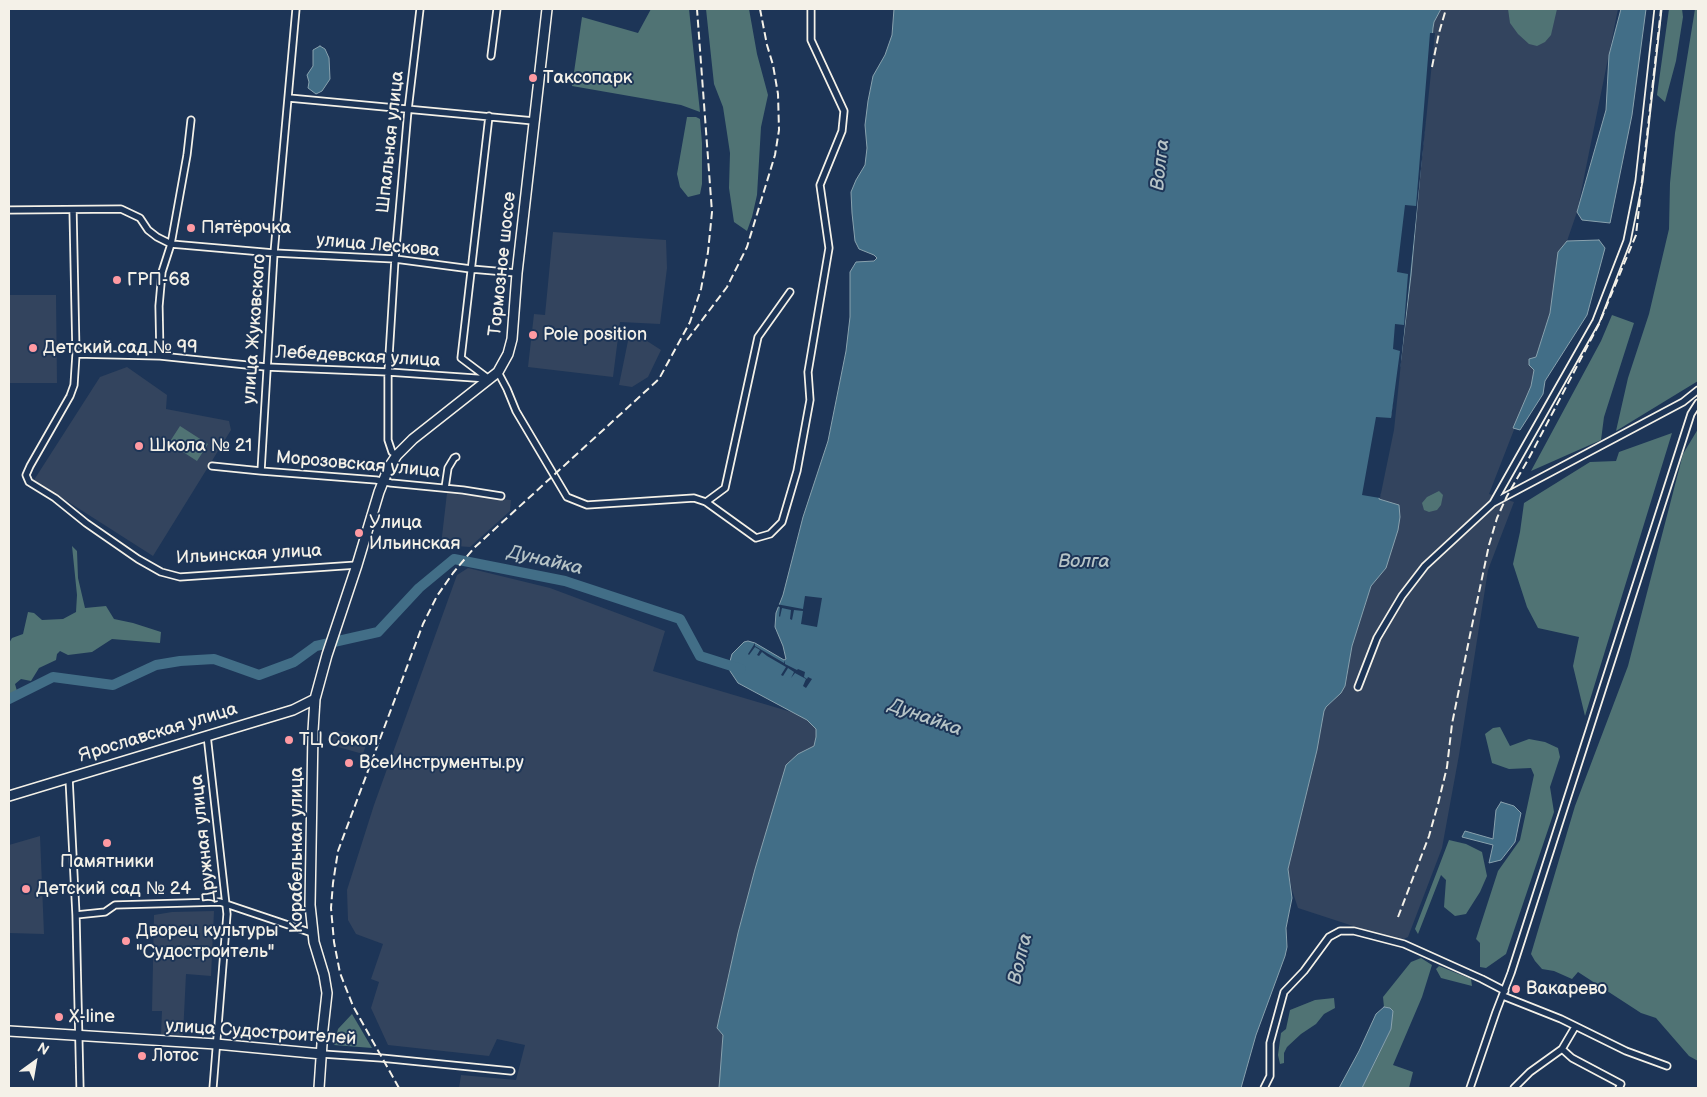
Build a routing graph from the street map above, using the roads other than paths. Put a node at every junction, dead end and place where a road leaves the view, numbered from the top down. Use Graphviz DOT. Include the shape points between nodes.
graph roads {
  1 [pos="296,9"];
  2 [pos="420,9"];
  3 [pos="497,9"];
  4 [pos="547,9"];
  5 [pos="810,9"];
  6 [pos="1658,9"];
  7 [pos="491,56"];
  8 [pos="289,98"];
  9 [pos="408,110"];
  10 [pos="490,116"];
  11 [pos="191,120"];
  12 [pos="534,121"];
  13 [pos="9,210"];
  14 [pos="73,210"];
  15 [pos="171,244"];
  16 [pos="274,254"];
  17 [pos="395,260"];
  18 [pos="471,269"];
  19 [pos="517,273"];
  20 [pos="790,292"];
  21 [pos="76,354"];
  22 [pos="160,356"];
  23 [pos="266,367"];
  24 [pos="388,372"];
  25 [pos="498,372"];
  26 [pos="490,380"];
  27 [pos="1698,390"];
  28 [pos="1698,403"];
  29 [pos="397,455"];
  30 [pos="456,457"];
  31 [pos="212,466"];
  32 [pos="261,471"];
  33 [pos="382,482"];
  34 [pos="445,488"];
  35 [pos="501,496"];
  36 [pos="706,502"];
  37 [pos="1494,503"];
  38 [pos="357,565"];
  39 [pos="1358,687"];
  40 [pos="316,698"];
  41 [pos="208,735"];
  42 [pos="69,778"];
  43 [pos="9,796"];
  44 [pos="227,904"];
  45 [pos="76,915"];
  46 [pos="312,933"];
  47 [pos="1504,993"];
  48 [pos="1576,1027"];
  49 [pos="9,1031"];
  50 [pos="78,1036"];
  51 [pos="216,1044"];
  52 [pos="1562,1049"];
  53 [pos="322,1054"];
  54 [pos="1667,1066"];
  55 [pos="511,1071"];
  56 [pos="80,1088"];
  57 [pos="213,1088"];
  58 [pos="319,1088"];
  59 [pos="1264,1088"];
  60 [pos="1470,1088"];
  61 [pos="1514,1088"];
  62 [pos="1619,1088"];
  1 -- 8 [label="street, улица Жуковского"];
  2 -- 9 [label="street, Шпальная улица"];
  3 -- 7 [label="street"];
  4 -- 12 [label="street, Тормозное шоссе"];
  5 -- 36 [label="street" via="811,40 844,111 842,132 820,185 829,248 808,372 810,400 797,471 782,522 770,534 756,538"];
  6 -- 37 [label="street" via="1639,180 1627,241 1596,321"];
  8 -- 9 [label="street"];
  8 -- 16 [label="street, улица Жуковского"];
  9 -- 10 [label="street"];
  9 -- 17 [label="street, Шпальная улица"];
  10 -- 12 [label="street"];
  10 -- 18 [label="street"];
  11 -- 15 [label="street"];
  12 -- 19 [label="street, Тормозное шоссе"];
  13 -- 14 [label="street, улица Лескова"];
  14 -- 15 [label="street, улица Лескова" via="121,210 140,218 148,230"];
  14 -- 21 [label="street"];
  15 -- 16 [label="street, улица Лескова"];
  15 -- 22 [label="street" via="162,272"];
  16 -- 17 [label="street, улица Лескова"];
  16 -- 23 [label="street, улица Жуковского"];
  17 -- 18 [label="street, улица Лескова"];
  17 -- 24 [label="street, Шпальная улица"];
  18 -- 19 [label="street, улица Лескова"];
  18 -- 26 [label="street" via="461,358"];
  19 -- 25 [label="street, Тормозное шоссе" via="512,339"];
  20 -- 36 [label="street" via="758,337 725,488"];
  21 -- 22 [label="street, Лебедевская улица"];
  21 -- 38 [label="street, Ильинская улица" via="70,396 26,476 29,482 138,559 161,572 180,577"];
  22 -- 23 [label="street, Лебедевская улица"];
  23 -- 24 [label="street, Лебедевская улица"];
  23 -- 32 [label="street, улица Жуковского"];
  24 -- 26 [label="street, Лебедевская улица"];
  24 -- 29 [label="street, Шпальная улица" via="388,440 392,452"];
  25 -- 26 [label="street, Тормозное шоссе"];
  25 -- 36 [label="street" via="516,410 567,497 587,505 694,498"];
  26 -- 29 [label="street, Тормозное шоссе"];
  27 -- 37 [label="street" via="1683,402"];
  28 -- 47 [label="street" via="1691,414"];
  29 -- 33 [label="street, Тормозное шоссе"];
  30 -- 34 [label="street" via="448,468"];
  31 -- 32 [label="street, Морозовская улица"];
  32 -- 33 [label="street, Морозовская улица"];
  33 -- 34 [label="street, Морозовская улица"];
  33 -- 38 [label="street, Тормозное шоссе"];
  34 -- 35 [label="street, Морозовская улица"];
  37 -- 39 [label="street" via="1425,566 1402,596 1377,638"];
  38 -- 40 [label="street, Тормозное шоссе"];
  40 -- 41 [label="street, Ярославская улица" via="293,710"];
  40 -- 46 [label="street, Корабельная улица" via="309,878"];
  41 -- 42 [label="street, Ярославская улица"];
  41 -- 44 [label="street, Дружная улица"];
  42 -- 43 [label="street, Ярославская улица"];
  42 -- 45 [label="street"];
  44 -- 45 [label="street" via="115,905 105,912"];
  44 -- 46 [label="street"];
  44 -- 51 [label="street, Дружная улица"];
  45 -- 50 [label="street"];
  46 -- 53 [label="street, Корабельная улица" via="327,985"];
  47 -- 48 [label="street"];
  47 -- 59 [label="street" via="1482,979 1404,944 1354,931 1340,931 1329,937 1284,992 1270,1043 1270,1076"];
  47 -- 60 [label="street"];
  48 -- 52 [label="street"];
  48 -- 54 [label="street"];
  49 -- 50 [label="street, улица Судостроителей"];
  50 -- 51 [label="street, улица Судостроителей"];
  50 -- 56 [label="street"];
  51 -- 53 [label="street, улица Судостроителей"];
  51 -- 57 [label="street, Дружная улица"];
  52 -- 61 [label="street"];
  52 -- 62 [label="street" via="1572,1058 1621,1084"];
  53 -- 55 [label="street, улица Судостроителей"];
  53 -- 58 [label="street, Корабельная улица"];
}
